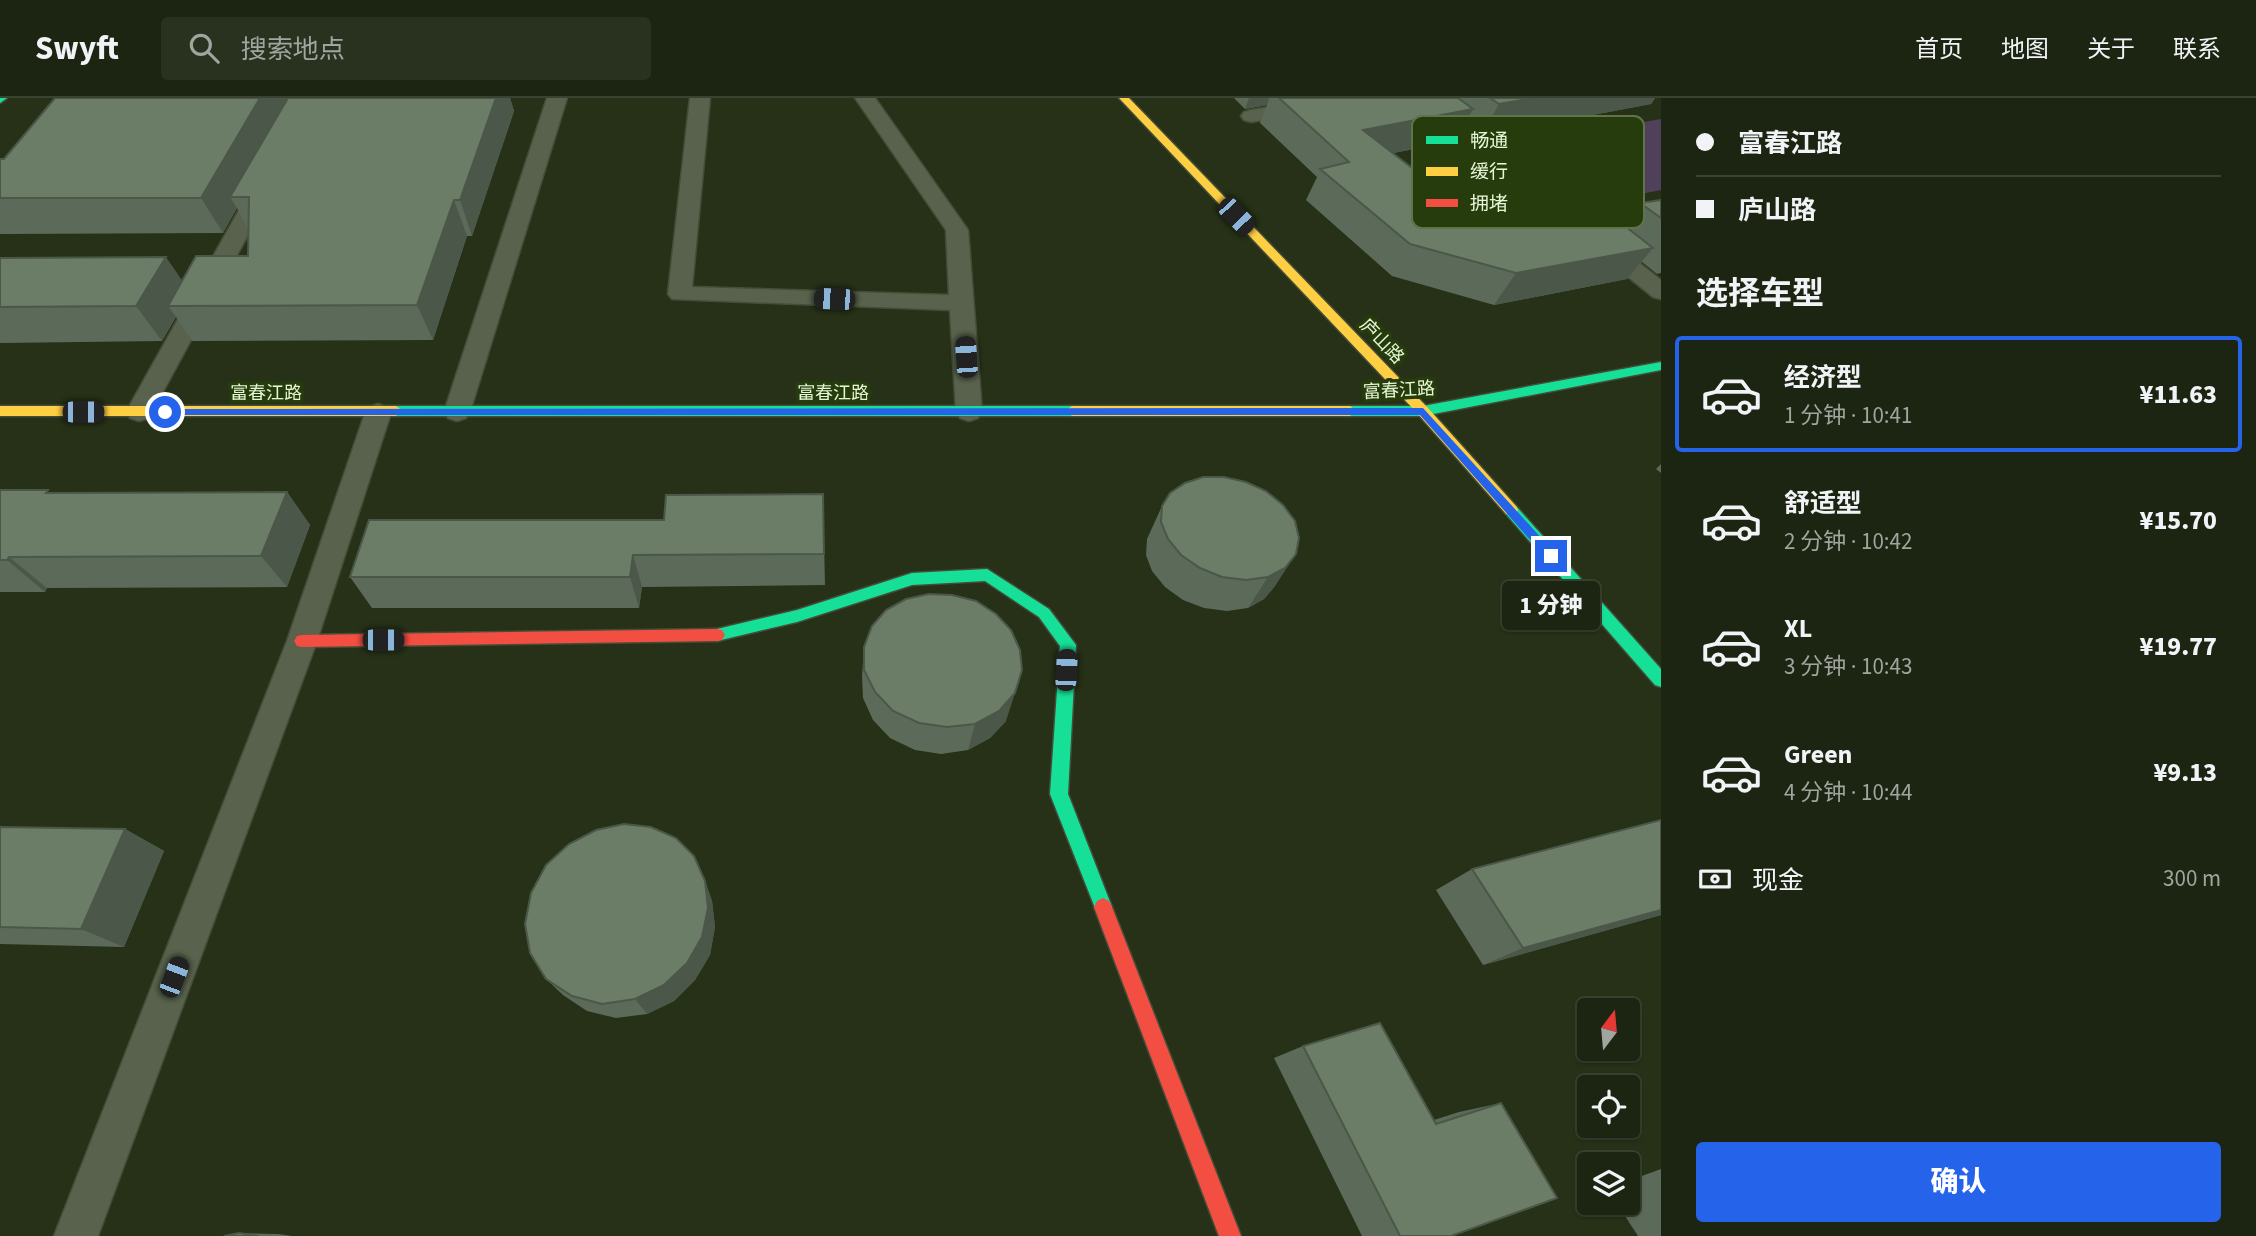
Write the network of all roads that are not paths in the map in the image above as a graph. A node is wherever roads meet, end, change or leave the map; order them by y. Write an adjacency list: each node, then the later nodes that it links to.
1 (557, 98): 18 (street)
2 (700, 98): 12 (street)
3 (864, 98): 12 (street)
4 (1124, 98): 15 (street, 庐山路)
5 (1360, 98): 7 (street)
6 (1416, 98): 8 (street)
7 (1251, 116)
8 (1439, 116)
9 (272, 170): 16 (street)
10 (1580, 228): 11 (street)
11 (1661, 292)
12 (962, 303): 19 (street)
13 (1661, 366): 15 (street, 富春江路)
14 (0, 411): 16 (street, 富春江路)
15 (1423, 411): 19 (street, 富春江路); 21 (street, 庐山路)
16 (139, 412): 17 (street, 富春江路)
17 (378, 412): 18 (street, 富春江路); 20 (street)
18 (457, 412): 19 (street, 富春江路)
19 (969, 412)
20 (302, 640): 22 (street); 23 (street)
21 (1661, 680)
22 (76, 1236)
23 (1230, 1236)

